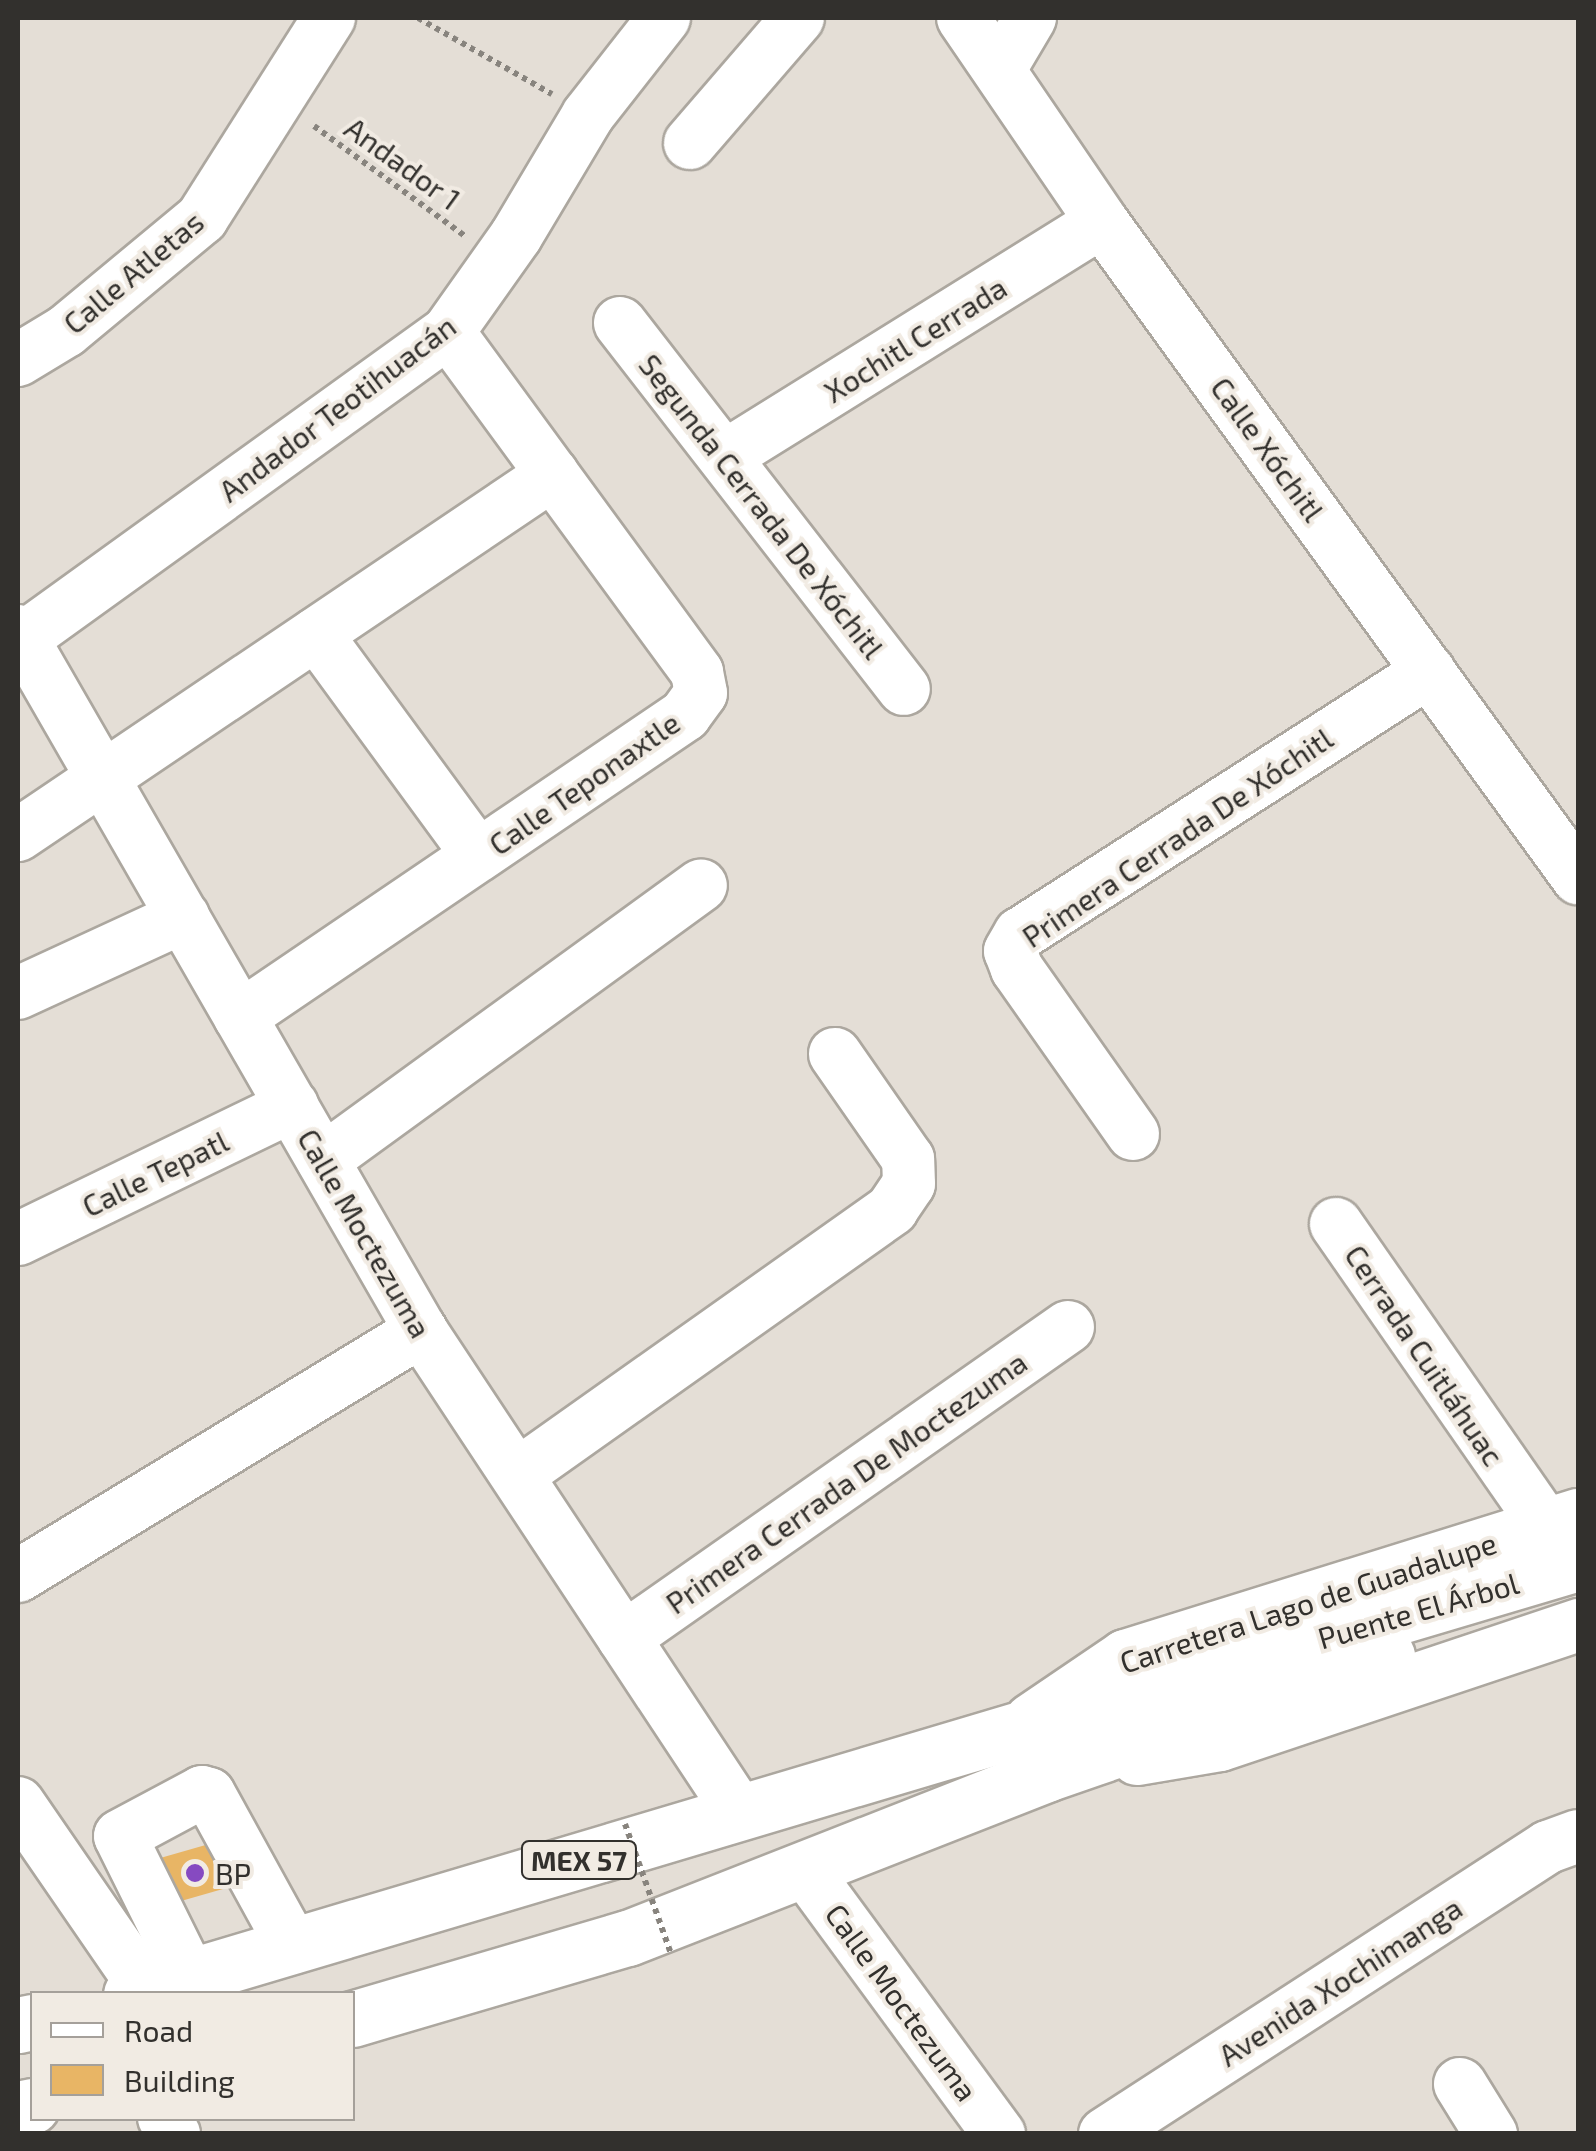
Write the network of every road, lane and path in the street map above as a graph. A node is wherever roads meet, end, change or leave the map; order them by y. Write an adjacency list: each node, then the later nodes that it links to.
1 (329, 18): 8 (street, Calle Atletas)
2 (418, 18): 9 (path)
3 (664, 18): 9 (street, Andador Teotihuacán)
4 (798, 18): 10 (street)
5 (963, 18): 7 (street, Calle Xóchitl)
6 (1030, 18): 7 (street)
7 (1001, 67): 11 (street, Calle Xóchitl)
8 (280, 102): 12 (path, Andador 1); 14 (street, Calle Atletas)
9 (588, 115): 12 (street, Andador Teotihuacán)
10 (690, 143)
11 (1102, 222): 18 (street, Xochitl Cerrada); 22 (street, Calle Xóchitl)
12 (499, 261): 15 (street, Andador Teotihuacán)
13 (620, 324): 18 (street, Segunda Cerrada De Xóchitl)
14 (66, 331): 16 (street, Calle Atletas); 17 (street)
15 (448, 332): 19 (street, Calle Teponaxtle); 21 (street, Andador Teotihuacán)
16 (18, 360)
17 (18, 384)
18 (728, 455): 23 (street, Segunda Cerrada De Xóchitl)
19 (552, 474): 20 (street); 26 (street, Calle Teponaxtle)
20 (316, 634): 24 (street); 26 (street)
21 (19, 637): 24 (street, Calle Moctezuma)
22 (1429, 671): 27 (street, Calle Xóchitl); 34 (street, Primera Cerrada De Xóchitl)
23 (904, 689)
24 (103, 777): 25 (street); 29 (street, Calle Moctezuma)
25 (18, 835)
26 (478, 855): 31 (street, Calle Teponaxtle)
27 (1578, 878)
28 (701, 885): 35 (street)
29 (183, 917): 30 (street); 31 (street, Calle Moctezuma)
30 (18, 993)
31 (240, 1017): 33 (street, Calle Moctezuma)
32 (835, 1054): 40 (street)
33 (292, 1106): 35 (street, Calle Moctezuma); 37 (street, Calle Tepatl)
34 (1133, 1134)
35 (323, 1160): 39 (street, Calle Moctezuma)
36 (1336, 1224): 41 (street, Cerrada Cuitláhuac)
37 (18, 1239)
38 (1068, 1327): 45 (street, Primera Cerrada De Moctezuma)
39 (422, 1331): 40 (street, Calle Moctezuma); 42 (street)
40 (517, 1475): 45 (street, Calle Moctezuma)
41 (1554, 1522): 46 (main road, Puente El Árbol); 47 (street, Carretera Lago de Guadalupe / MEX 57)
42 (18, 1576)
43 (1578, 1590): 46 (main road, Puente El Árbol)
44 (1578, 1625): 48 (street)
45 (624, 1638): 50 (street, Calle Moctezuma)
46 (1246, 1682): 47 (main road, Puente El Árbol); 48 (main road, Puente El Árbol)
47 (1026, 1724): 50 (main road, Carretera Lago de Guadalupe / MEX 57)
48 (1046, 1774): 53 (main road)
49 (18, 1803): 56 (street)
50 (737, 1809): 54 (main road, Carretera Lago de Guadalupe / MEX 57)
51 (625, 1824): 55 (path, bridge)
52 (1578, 1836): 60 (street, Avenida Xochimanga)
53 (805, 1870): 57 (main road); 59 (street, Calle Moctezuma)
54 (292, 1947): 56 (main road, Carretera Lago de Guadalupe / MEX 57); 56 (street)
55 (671, 1954)
56 (156, 1986)
57 (355, 2018)
58 (1460, 2084): 61 (street)
59 (1000, 2134)
60 (1105, 2134)
61 (1491, 2134)

